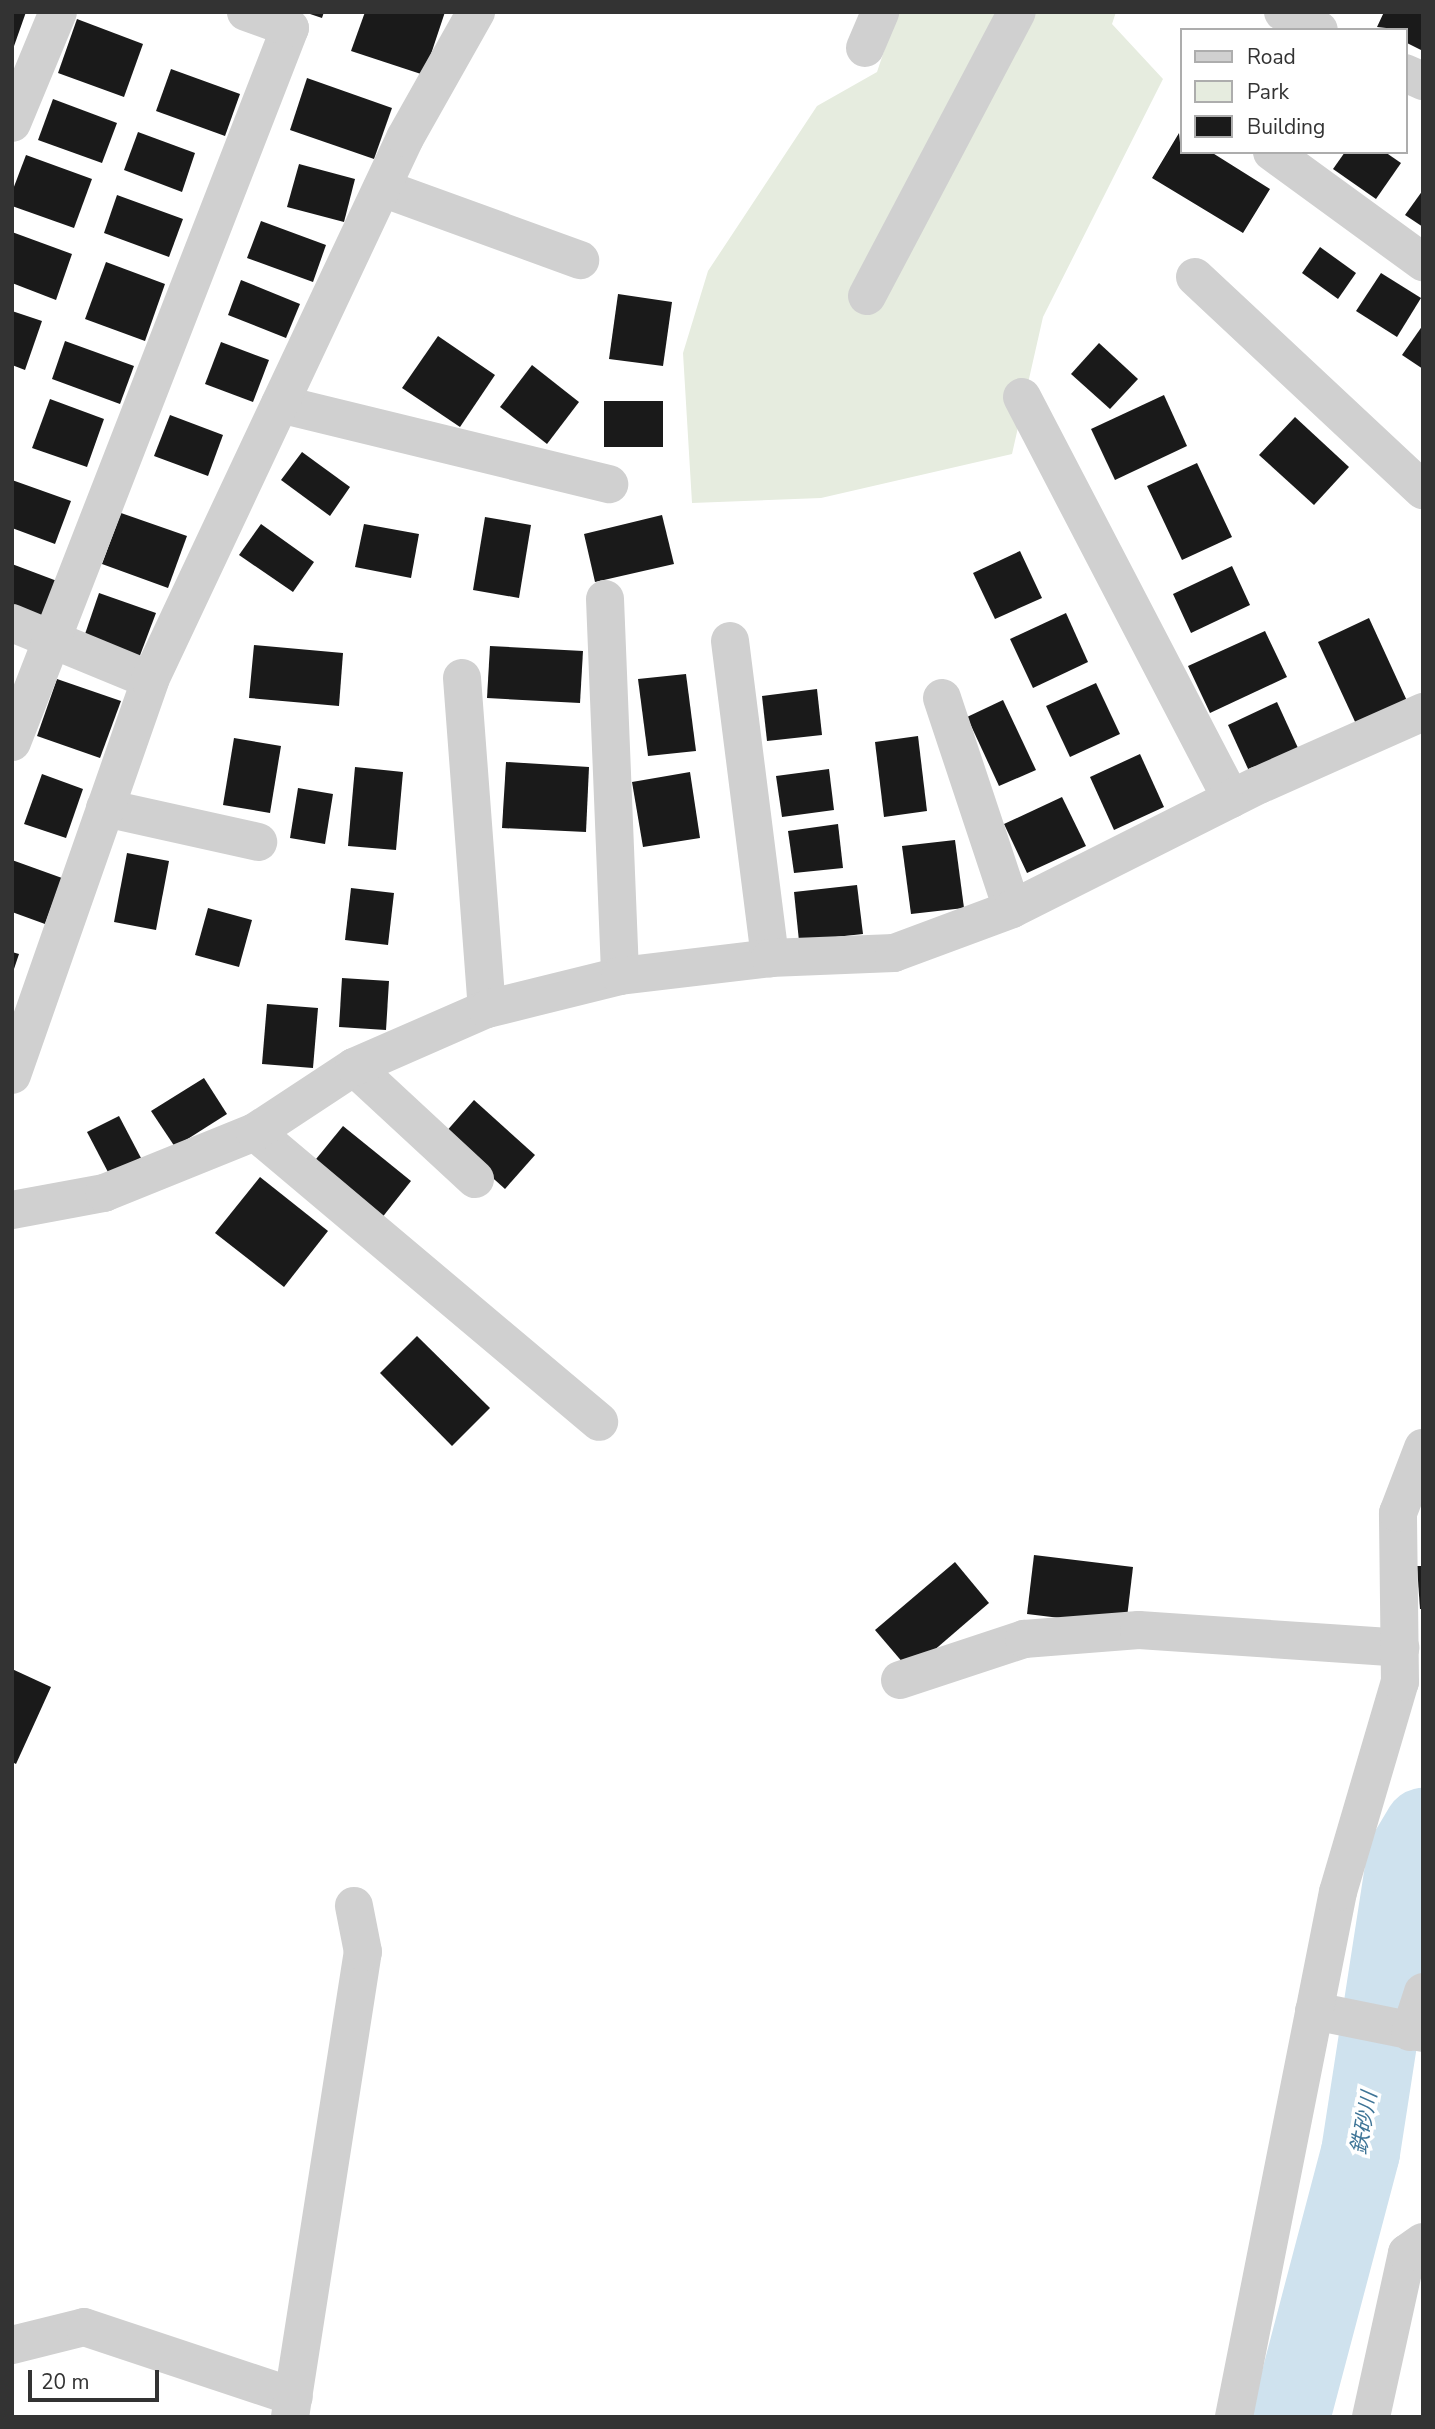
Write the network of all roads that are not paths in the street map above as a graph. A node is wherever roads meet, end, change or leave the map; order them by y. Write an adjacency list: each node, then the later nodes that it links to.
1 (58, 12): 11 (street)
2 (246, 12): 24 (street)
3 (476, 12): 13 (street)
4 (880, 12): 8 (street)
5 (1017, 12): 17 (street)
6 (1283, 12): 7 (street)
7 (1315, 28)
8 (865, 48)
9 (1407, 73): 10 (street)
10 (1423, 81)
11 (12, 123)
12 (1275, 154): 15 (street)
13 (382, 188): 14 (street); 19 (street)
14 (580, 260)
15 (1423, 262)
16 (1195, 277): 21 (street)
17 (866, 296)
18 (1022, 397): 31 (street)
19 (280, 404): 20 (street); 27 (street)
20 (609, 484)
21 (1423, 490)
22 (605, 599): 36 (street)
23 (12, 623): 24 (street)
24 (52, 639): 27 (street); 30 (street)
25 (730, 641): 35 (street)
26 (462, 678): 37 (street)
27 (150, 680): 32 (street)
28 (942, 698): 34 (street)
29 (1423, 712): 31 (street)
30 (12, 742)
31 (1231, 799): 34 (street)
32 (105, 808): 33 (street); 39 (street)
33 (258, 842)
34 (1012, 909): 35 (street)
35 (770, 958): 36 (street)
36 (620, 976): 37 (street)
37 (488, 1009): 38 (street)
38 (354, 1067): 40 (street); 41 (street)
39 (12, 1075)
40 (255, 1132): 42 (street); 43 (street)
41 (475, 1179)
42 (12, 1210)
43 (598, 1422)
44 (1423, 1448): 45 (street)
45 (1400, 1648): 46 (street); 49 (street)
46 (900, 1680)
47 (354, 1906): 53 (street)
48 (1423, 1992): 50 (street)
49 (1314, 2011): 50 (street); 54 (street)
50 (1416, 2032)
51 (1423, 2242): 55 (street)
52 (12, 2346): 53 (street)
53 (292, 2407)
54 (1234, 2417)
55 (1371, 2417)

